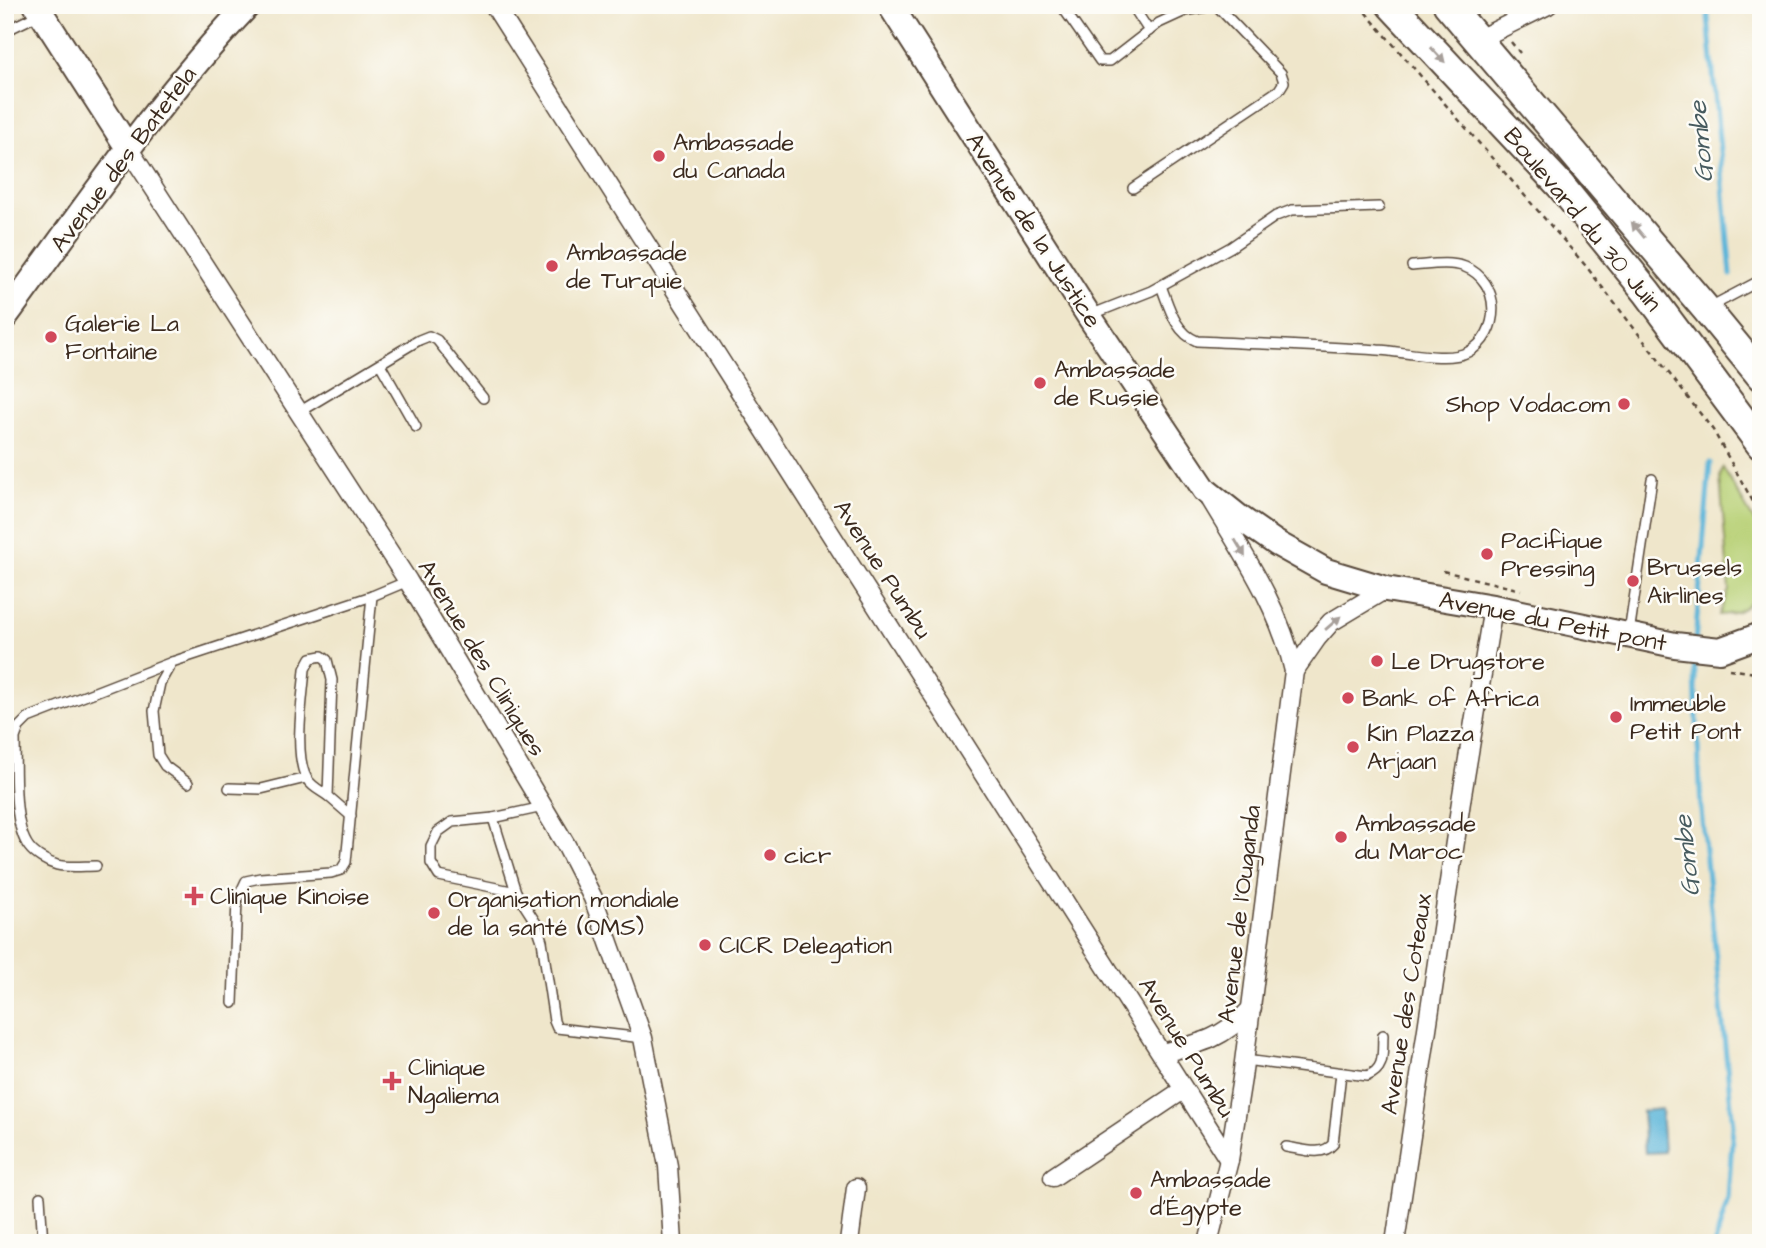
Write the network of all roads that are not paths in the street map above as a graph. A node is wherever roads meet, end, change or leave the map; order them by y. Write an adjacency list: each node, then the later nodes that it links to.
1 (248, 5): 14 (main road, Avenue des Batetela)
2 (494, 5): 58 (street, Avenue Pumbu)
3 (890, 5): 23 (main road, Avenue de la Justice)
4 (1061, 5): 12 (lane)
5 (1132, 5): 12 (lane)
6 (1217, 5): 12 (lane); 15 (lane)
7 (1391, 5): 21 (main road, Boulevard du 30 Juin, one-way to 21)
8 (1448, 5): 13 (main road, Boulevard du 30 Juin)
9 (1548, 5): 13 (street)
10 (39, 9): 11 (lane); 14 (main road)
11 (5, 31)
12 (1149, 31)
13 (1477, 40): 18 (main road, Boulevard du 30 Juin, one-way to 13)
14 (128, 148): 24 (main road, Avenue des Batetela); 29 (street, Avenue des Cliniques)
15 (1133, 188)
16 (1379, 207): 20 (lane)
17 (1412, 266): 20 (lane)
18 (1669, 267): 22 (main road, Boulevard du 30 Juin); 27 (main road)
19 (1761, 280): 22 (lane)
20 (1161, 286): 23 (lane)
21 (1647, 292): 31 (main road); 32 (main road, Boulevard du 30 Juin)
22 (1706, 309): 26 (main road, Boulevard du 30 Juin)
23 (1089, 316): 34 (main road, Avenue de la Justice)
24 (5, 317)
25 (380, 364): 28 (lane); 29 (lane); 30 (lane)
26 (1761, 376)
27 (1761, 391)
28 (483, 398)
29 (299, 412): 35 (street, Avenue des Cliniques)
30 (416, 427)
31 (1761, 431)
32 (1761, 444)
33 (1652, 480): 39 (lane)
34 (1205, 490): 36 (main road, Avenue de la Justice); 44 (street, Avenue de l’Ouganda, one-way to 44)
35 (408, 581): 37 (lane); 49 (street, Avenue des Cliniques)
36 (1386, 589): 38 (main road, Avenue du Petit pont); 44 (street, Avenue de l’Ouganda, one-way to 36)
37 (372, 596): 43 (lane); 50 (lane)
38 (1493, 607): 39 (main road, Avenue du Petit pont); 71 (street, Avenue des Coteaux)
39 (1628, 635): 42 (main road, Avenue du Petit pont)
40 (1761, 635): 42 (main road)
41 (1761, 653): 42 (main road)
42 (1726, 654)
43 (172, 662): 46 (lane); 52 (lane)
44 (1294, 671): 55 (street, Avenue de l’Ouganda)
45 (306, 778): 47 (lane); 48 (lane); 48 (lane)
46 (188, 783)
47 (229, 788)
48 (328, 796): 50 (lane)
49 (544, 807): 51 (lane); 57 (street, Avenue des Cliniques)
50 (351, 816): 54 (lane)
51 (493, 818): 53 (lane); 53 (lane)
52 (96, 866)
53 (516, 892): 57 (lane)
54 (233, 1003)
55 (1252, 1007): 58 (street); 59 (street, Avenue de l’Ouganda)
56 (1383, 1035): 60 (lane)
57 (643, 1038): 68 (street, Avenue des Cliniques)
58 (1162, 1053): 61 (street, Avenue Pumbu)
59 (1245, 1060): 60 (lane); 63 (street, Avenue de l’Ouganda)
60 (1341, 1073): 62 (lane)
61 (1183, 1090): 63 (street, Avenue Pumbu); 64 (street)
62 (1286, 1147)
63 (1229, 1160): 70 (street, Avenue de l’Ouganda)
64 (1053, 1177)
65 (856, 1188): 69 (street)
66 (40, 1197): 67 (lane)
67 (43, 1243)
68 (673, 1243)
69 (849, 1243)
70 (1208, 1243)
71 (1395, 1243)

